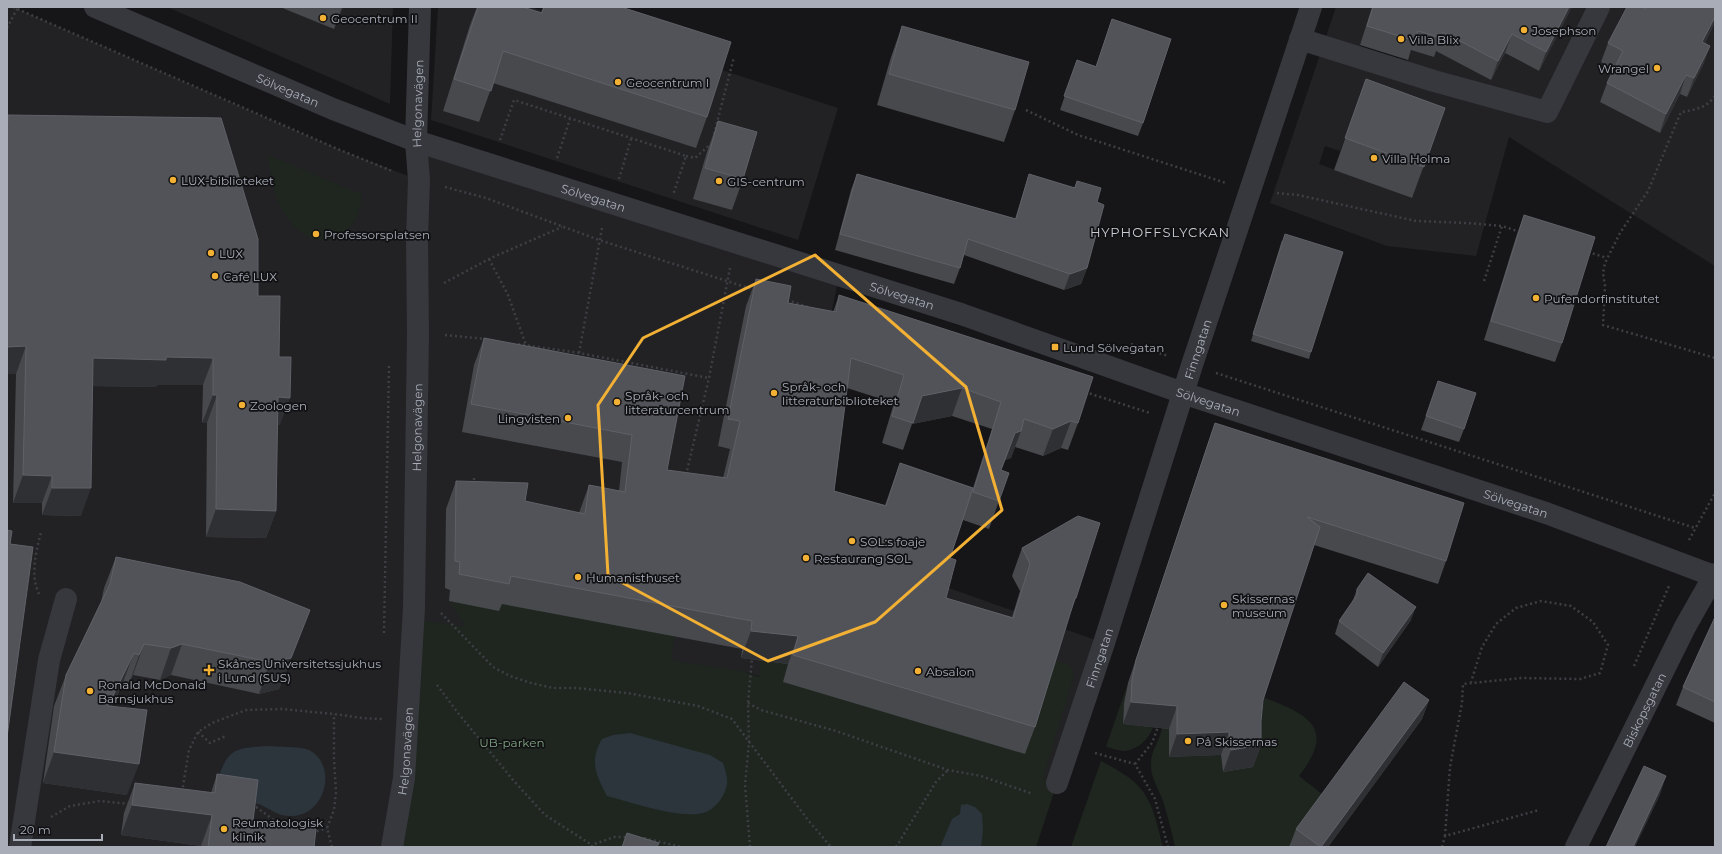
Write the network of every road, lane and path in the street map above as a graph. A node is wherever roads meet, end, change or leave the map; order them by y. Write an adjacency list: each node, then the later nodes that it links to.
1 (13, 7): 6 (path)
2 (95, 7): 13 (street, Sölvegatan)
3 (420, 7): 13 (street, Helgonavägen)
4 (1311, 7): 8 (street, Finngatan)
5 (1599, 7): 8 (street)
6 (17, 8): 7 (path); 18 (path)
7 (7, 28)
8 (1300, 39): 44 (street, Finngatan)
9 (734, 57): 15 (path)
10 (1715, 96): 27 (path)
11 (570, 119): 12 (path); 14 (path); 16 (path)
12 (631, 139): 15 (path); 17 (path)
13 (416, 141): 19 (street, Helgonavägen); 21 (street, Sölvegatan)
14 (500, 142)
15 (686, 156): 20 (path)
16 (556, 161)
17 (621, 171)
18 (393, 178)
19 (420, 180): 22 (path); 33 (street, Helgonavägen)
20 (674, 191)
21 (606, 201): 24 (path); 25 (street, Sölvegatan)
22 (563, 226): 24 (path); 28 (path)
23 (1524, 233): 29 (path)
24 (599, 240): 30 (path); 39 (path)
25 (735, 242): 30 (path); 44 (street, Sölvegatan)
26 (1584, 251): 27 (path)
27 (1607, 258): 40 (path)
28 (489, 259): 33 (path); 38 (path)
29 (1484, 281)
30 (727, 282): 31 (path); 42 (path)
31 (758, 291)
32 (780, 298): 34 (path)
33 (418, 300): 35 (street, Helgonavägen)
34 (818, 310)
35 (418, 335): 36 (path); 53 (street, Helgonavägen)
36 (489, 340)
37 (511, 343): 38 (path)
38 (526, 345): 39 (path)
39 (579, 353): 42 (path)
40 (1715, 358)
41 (389, 364): 56 (path)
42 (709, 378): 47 (path)
43 (1083, 392): 45 (path)
44 (1183, 393): 45 (street, Finngatan); 52 (street, Sölvegatan)
45 (1174, 420): 69 (street, Finngatan)
46 (474, 475): 48 (path)
47 (686, 478)
48 (474, 489)
49 (1715, 493): 50 (path)
50 (1695, 528)
51 (41, 532): 54 (path)
52 (1714, 575): 93 (street, Biskopsgatan)
53 (415, 586): 57 (street, Helgonavägen); 68 (path)
54 (39, 595)
55 (66, 599): 83 (street)
56 (384, 636)
57 (412, 651): 84 (path); 86 (street, Helgonavägen)
58 (753, 657): 60 (path)
59 (1472, 682): 59 (path); 80 (path)
60 (748, 703): 68 (path); 71 (path)
61 (383, 712): 63 (path)
62 (334, 714): 63 (path); 66 (path); 78 (path)
63 (383, 719): 64 (path)
64 (383, 726)
65 (1158, 727): 70 (path)
66 (198, 732): 67 (path); 73 (path)
67 (226, 736)
68 (749, 742): 88 (path); 89 (path)
69 (1070, 746): 70 (path); 72 (street, Finngatan)
70 (1135, 764): 91 (path)
71 (948, 770): 72 (path); 90 (path)
72 (1057, 783)
73 (181, 796)
74 (134, 804): 83 (path)
75 (250, 806): 77 (path)
76 (1539, 810): 80 (path)
77 (284, 827)
78 (327, 828): 79 (path); 85 (path)
79 (308, 832)
80 (1445, 836): 92 (path)
81 (630, 837): 84 (path)
82 (638, 837): 87 (path)
83 (20, 843)
84 (592, 846)
85 (332, 847)
86 (392, 847)
87 (681, 847)
88 (750, 847)
89 (831, 847)
90 (896, 847)
91 (1168, 847)
92 (1442, 847)
93 (1576, 847)

